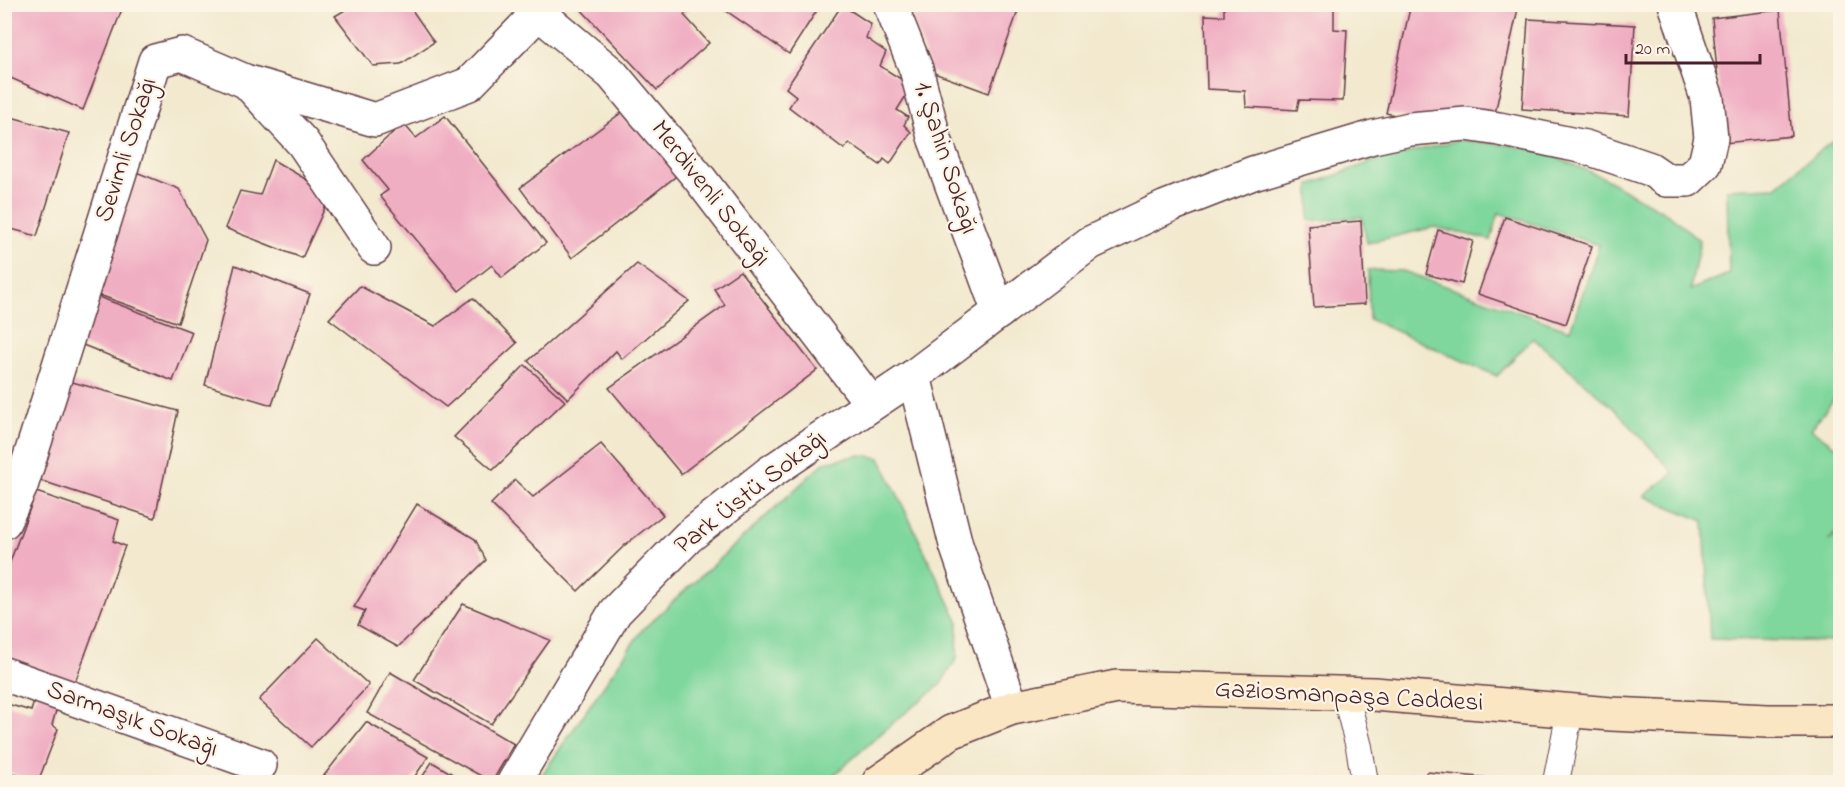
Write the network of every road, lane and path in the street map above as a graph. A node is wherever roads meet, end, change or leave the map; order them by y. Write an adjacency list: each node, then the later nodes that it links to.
1 (890, 4): 6 (street, 1. Şahin Sokağı)
2 (1675, 4): 6 (street, Park Üstü Sokağı)
3 (538, 7): 4 (street, Sevimli Sokağı); 8 (street, Merdivenli Sokağı)
4 (245, 81): 5 (street); 9 (street, Sevimli Sokağı)
5 (374, 248)
6 (999, 312): 7 (street, Park Üstü Sokağı)
7 (914, 376): 8 (street, Park Üstü Sokağı); 12 (street)
8 (871, 403): 16 (street, Park Üstü Sokağı)
9 (4, 522)
10 (4, 674): 15 (street, Sarmaşık Sokağı)
11 (1345, 693): 12 (main road, Gaziosmanpaşa Caddesi); 13 (main road, Gaziosmanpaşa Caddesi); 18 (lane)
12 (1012, 708): 17 (main road, Gaziosmanpaşa Caddesi)
13 (1570, 711): 14 (main road, Gaziosmanpaşa Caddesi); 19 (lane)
14 (1840, 721)
15 (260, 765)
16 (514, 783)
17 (879, 783)
18 (1365, 783)
19 (1556, 783)

